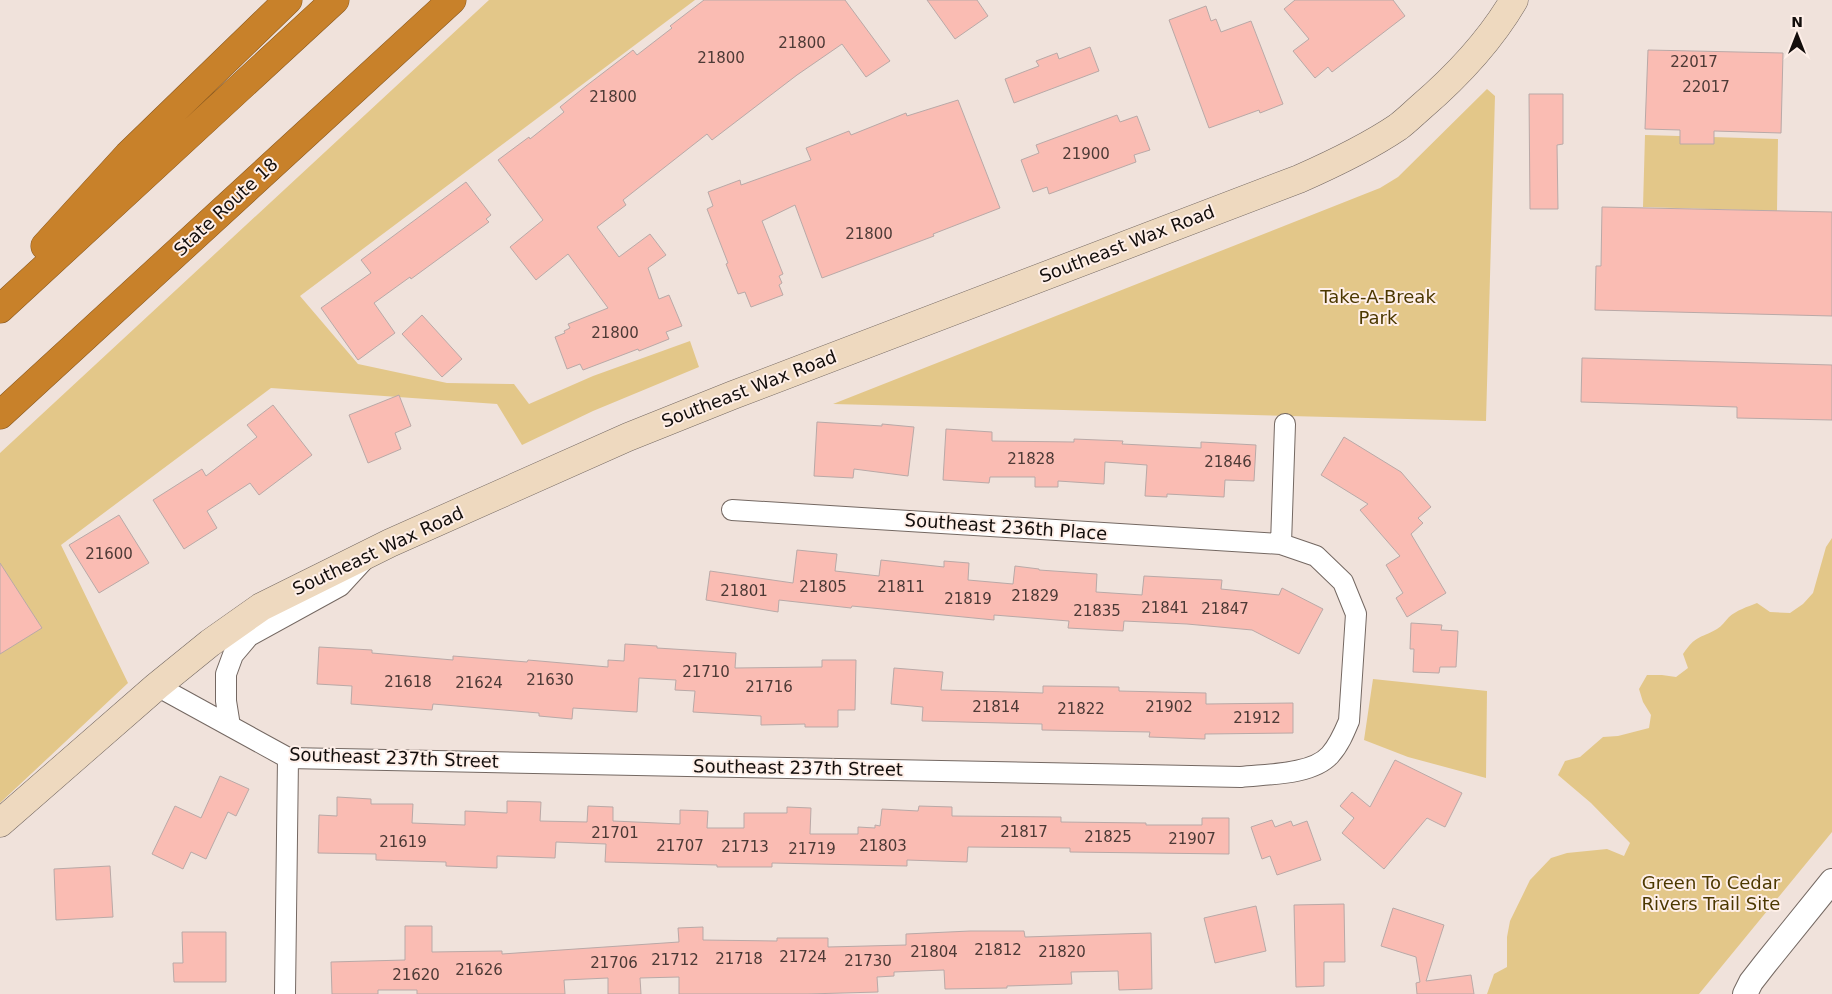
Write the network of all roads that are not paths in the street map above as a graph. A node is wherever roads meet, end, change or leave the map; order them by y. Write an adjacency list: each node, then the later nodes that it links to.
1 (288, 0): 5 (highway)
2 (335, 0): 6 (highway)
3 (452, 0): 7 (highway, State Route 18)
4 (1514, 0): 11 (main road, Southeast Wax Road)
5 (0, 295)
6 (0, 309)
7 (0, 415)
8 (1286, 424): 10 (street)
9 (732, 510): 10 (street, Southeast 236th Place)
10 (1281, 544): 13 (street, Southeast 236th Place)
11 (368, 554): 12 (main road, Southeast Wax Road); 14 (street)
12 (157, 686): 14 (street, Southeast 237th Street); 16 (main road, Southeast Wax Road)
13 (1349, 721): 15 (street, Southeast 237th Street)
14 (230, 726): 15 (street, Southeast 237th Street)
15 (288, 758): 19 (street)
16 (0, 823)
17 (1832, 881): 18 (street)
18 (1748, 988): 20 (street)
19 (285, 994)
20 (1727, 994)

